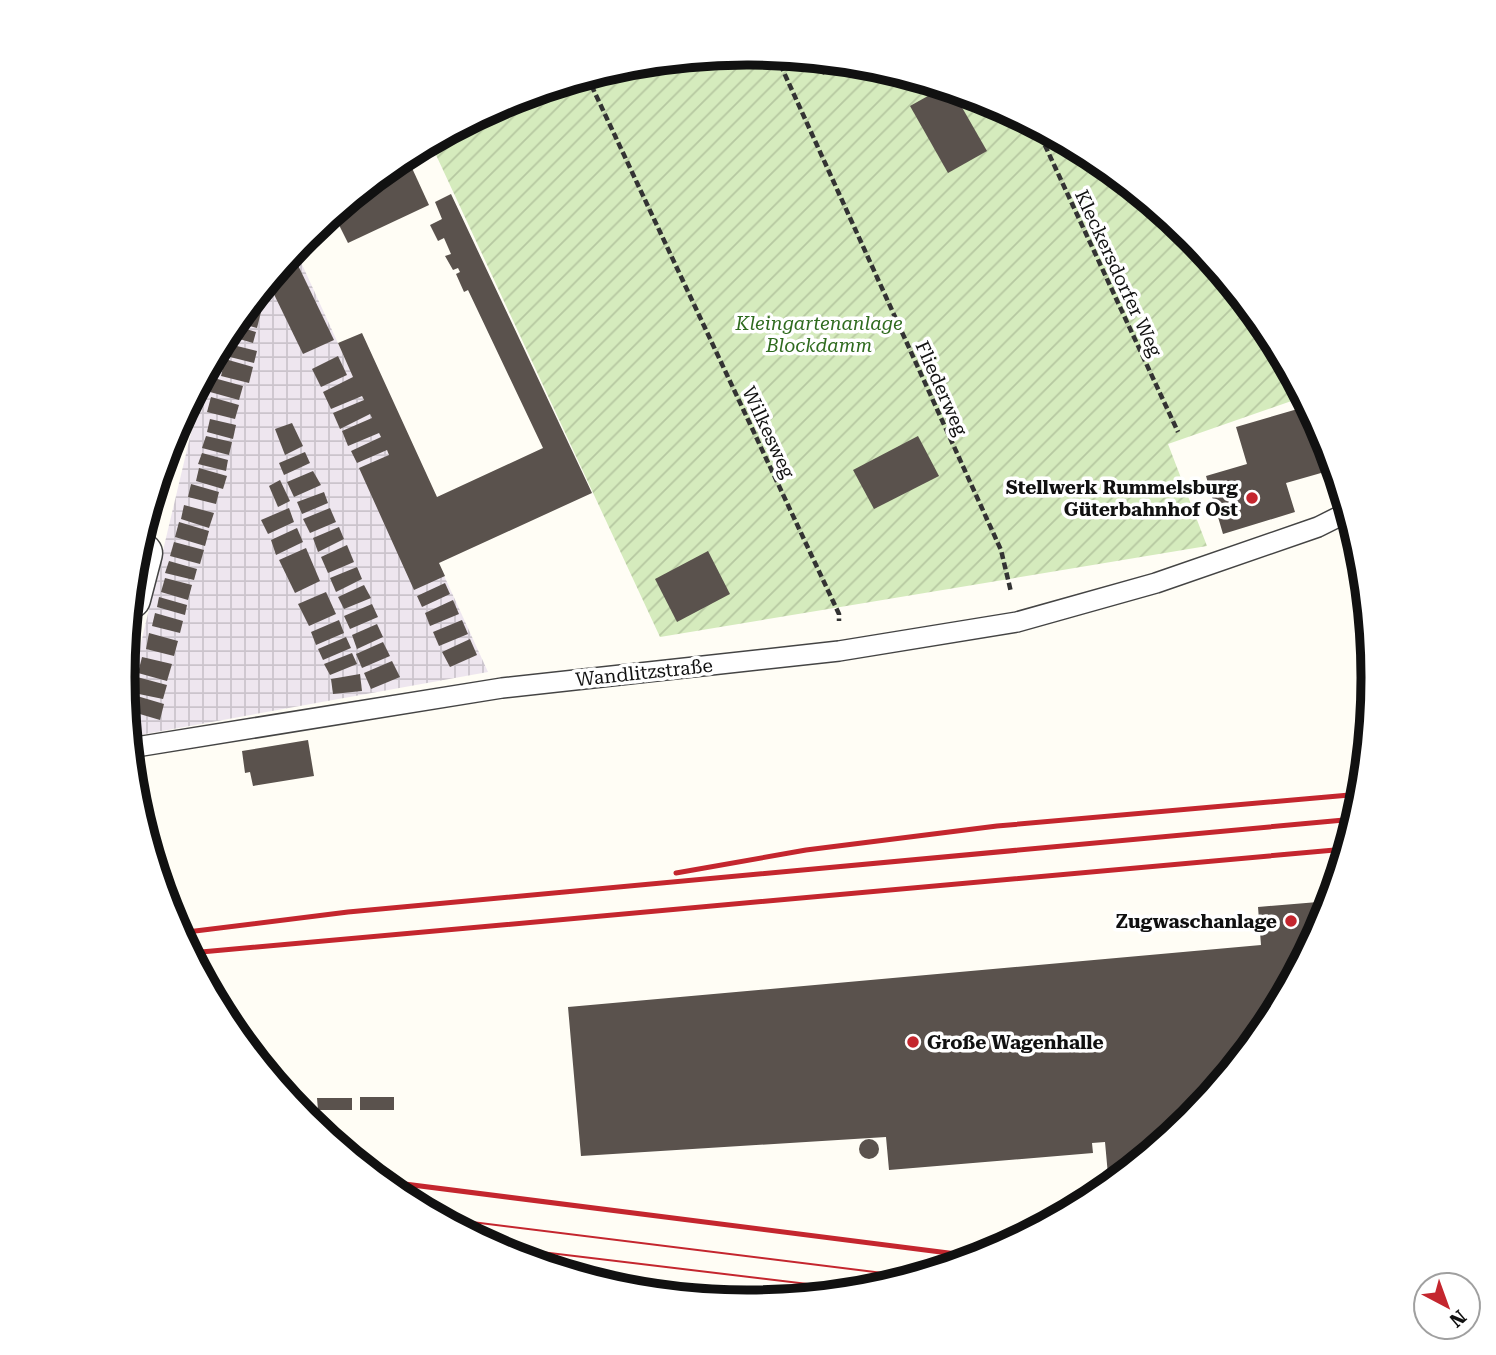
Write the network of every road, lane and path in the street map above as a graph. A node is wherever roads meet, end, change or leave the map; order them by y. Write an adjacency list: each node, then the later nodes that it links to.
1 (781, 66): 6 (path, Fliederweg)
2 (591, 85): 7 (path, Wilkesweg)
3 (1043, 141): 4 (path, Kleckersdorfer Weg)
4 (1178, 432)
5 (1339, 516): 6 (lane, Wandlitzstraße)
6 (1017, 622): 7 (lane, Wandlitzstraße)
7 (839, 651): 8 (lane, Wandlitzstraße)
8 (139, 747)

